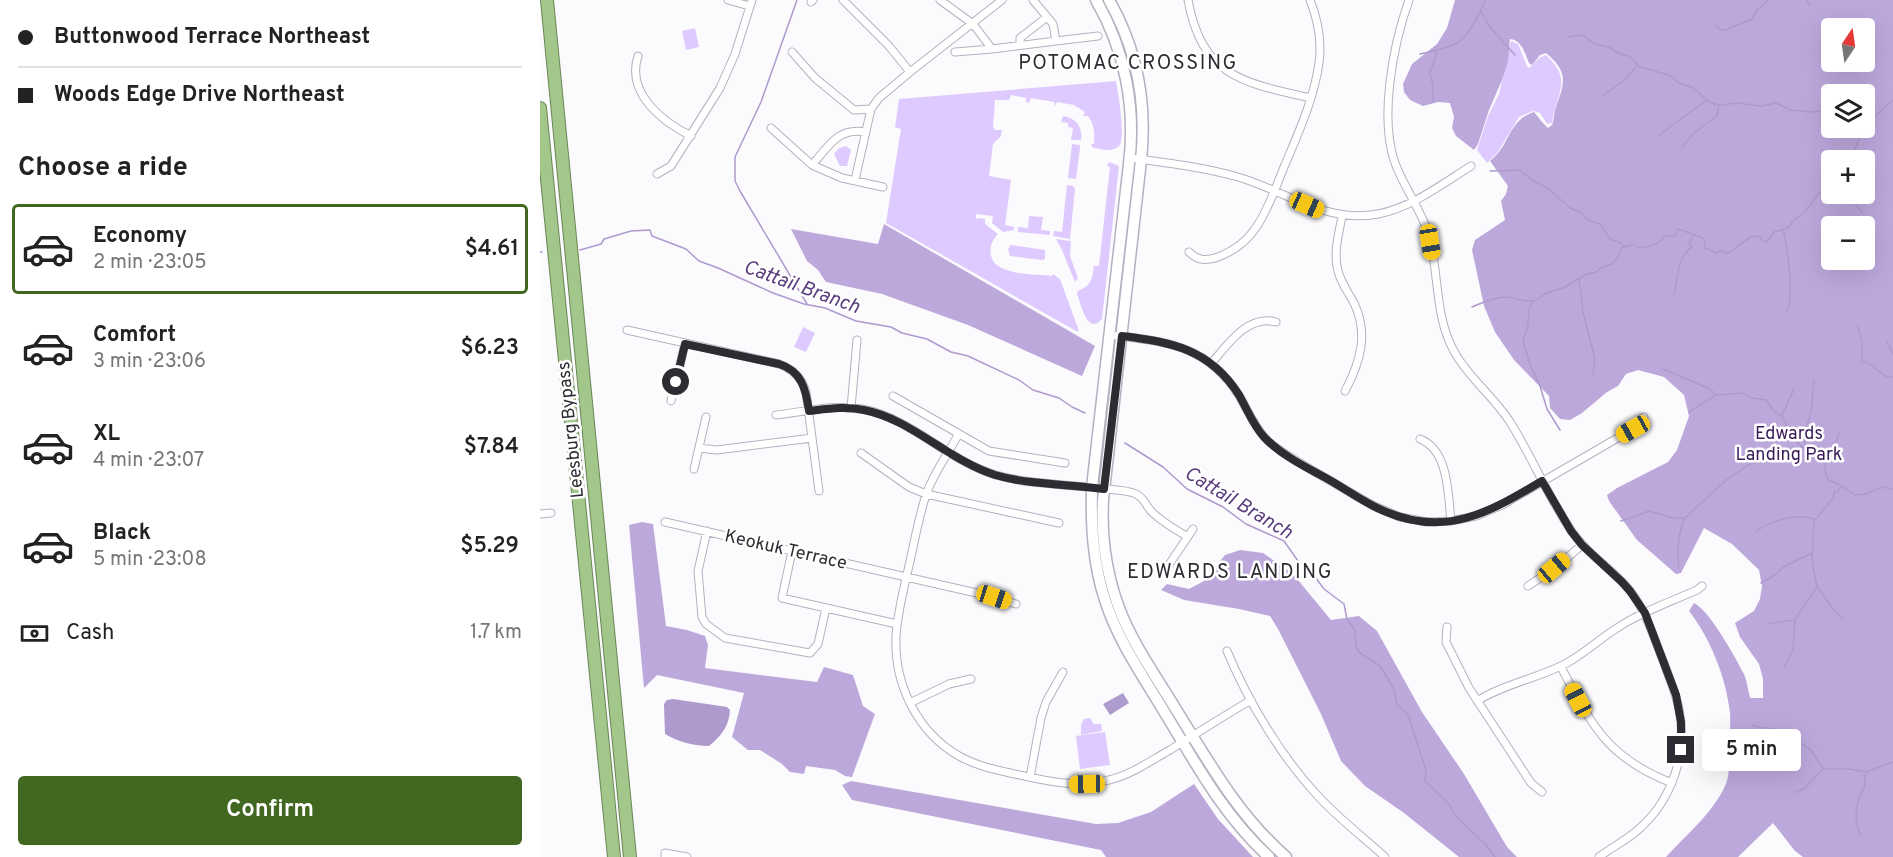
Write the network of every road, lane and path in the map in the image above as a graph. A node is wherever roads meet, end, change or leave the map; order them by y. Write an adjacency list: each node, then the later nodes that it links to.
1 (547, 0): 98 (highway, Leesburg Bypass)
2 (728, 0): 12 (street)
3 (843, 0): 22 (street)
4 (940, 0): 14 (street)
5 (1002, 0): 14 (street)
6 (1033, 0): 13 (street)
7 (1096, 0): 29 (main road)
8 (1109, 0): 29 (main road)
9 (1188, 0): 23 (street)
10 (1310, 0): 23 (street)
11 (1409, 0): 36 (street)
12 (750, 3): 28 (street)
13 (1047, 17): 16 (street); 17 (street)
14 (973, 24): 18 (street); 22 (street)
15 (1098, 36): 16 (street)
16 (1056, 41): 17 (street)
17 (1020, 45): 18 (street)
18 (992, 49): 20 (street)
19 (792, 52): 25 (street)
20 (955, 52)
21 (638, 56): 28 (street)
22 (910, 72): 25 (street)
23 (1311, 98): 35 (street)
24 (540, 108): 97 (highway, Leesburg Bypass)
25 (871, 109): 27 (street)
26 (771, 128): 30 (street)
27 (865, 132): 30 (street); 33 (street)
28 (691, 136): 32 (street)
29 (1136, 159): 35 (street); 41 (main road); 42 (main road)
30 (812, 165): 33 (street)
31 (1471, 166): 36 (street)
32 (657, 174)
33 (855, 180): 34 (street)
34 (883, 186)
35 (1275, 190): 37 (street); 38 (street)
36 (1413, 201): 37 (street); 62 (street)
37 (1342, 216): 46 (street)
38 (1189, 252)
39 (1276, 322): 45 (street)
40 (627, 330): 44 (street)
41 (1110, 334): 42 (street); 63 (main road)
42 (1122, 336): 45 (street); 64 (main road)
43 (857, 340): 49 (street)
44 (685, 344): 48 (street); 50 (street)
45 (1211, 364): 69 (street)
46 (1345, 391)
47 (893, 396): 54 (street)
48 (671, 401)
49 (851, 408): 50 (street); 59 (street)
50 (809, 411): 51 (street); 55 (street)
51 (776, 415)
52 (706, 417): 57 (street)
53 (1644, 417): 62 (street)
54 (958, 435): 59 (street); 60 (street)
55 (812, 438): 57 (street); 65 (street)
56 (1420, 439): 69 (street)
57 (699, 448): 61 (street)
58 (861, 453): 66 (street)
59 (948, 453): 63 (street); 66 (street)
60 (1065, 463)
61 (694, 469)
62 (1542, 481): 69 (street); 75 (street)
63 (1092, 487): 64 (street); 93 (main road)
64 (1104, 489): 74 (street); 93 (main road)
65 (819, 491)
66 (926, 494): 71 (street); 78 (street)
67 (551, 513): 68 (street)
68 (540, 514)
69 (1451, 521)
70 (665, 522): 73 (street, Keokuk Terrace)
71 (1059, 523)
72 (1193, 529): 74 (street)
73 (707, 531): 76 (street, Keokuk Terrace); 82 (street)
74 (1188, 537): 77 (street)
75 (1582, 545): 79 (street); 83 (street)
76 (792, 551): 78 (street, Keokuk Terrace); 82 (street)
77 (1166, 569)
78 (907, 577): 81 (street, Keokuk Terrace); 84 (street)
79 (1528, 586)
80 (1702, 586): 83 (street)
81 (1016, 604)
82 (826, 608): 84 (street)
83 (1645, 613): 87 (street); 95 (street)
84 (897, 624): 92 (street)
85 (1447, 627): 91 (street)
86 (1227, 651): 90 (street)
87 (1560, 666): 91 (street); 95 (street)
88 (1063, 672): 94 (street)
89 (971, 679): 92 (street)
90 (1251, 700): 93 (street); 103 (street)
91 (1477, 701): 96 (street)
92 (910, 704): 94 (street)
93 (1188, 739): 94 (street); 101 (main road); 102 (main road)
94 (1030, 777)
95 (1672, 783): 104 (street)
96 (1542, 792)
97 (614, 857)
98 (630, 857)
99 (665, 857): 100 (street)
100 (687, 857)
101 (1269, 857)
102 (1286, 857)
103 (1386, 857)
104 (1599, 857)

